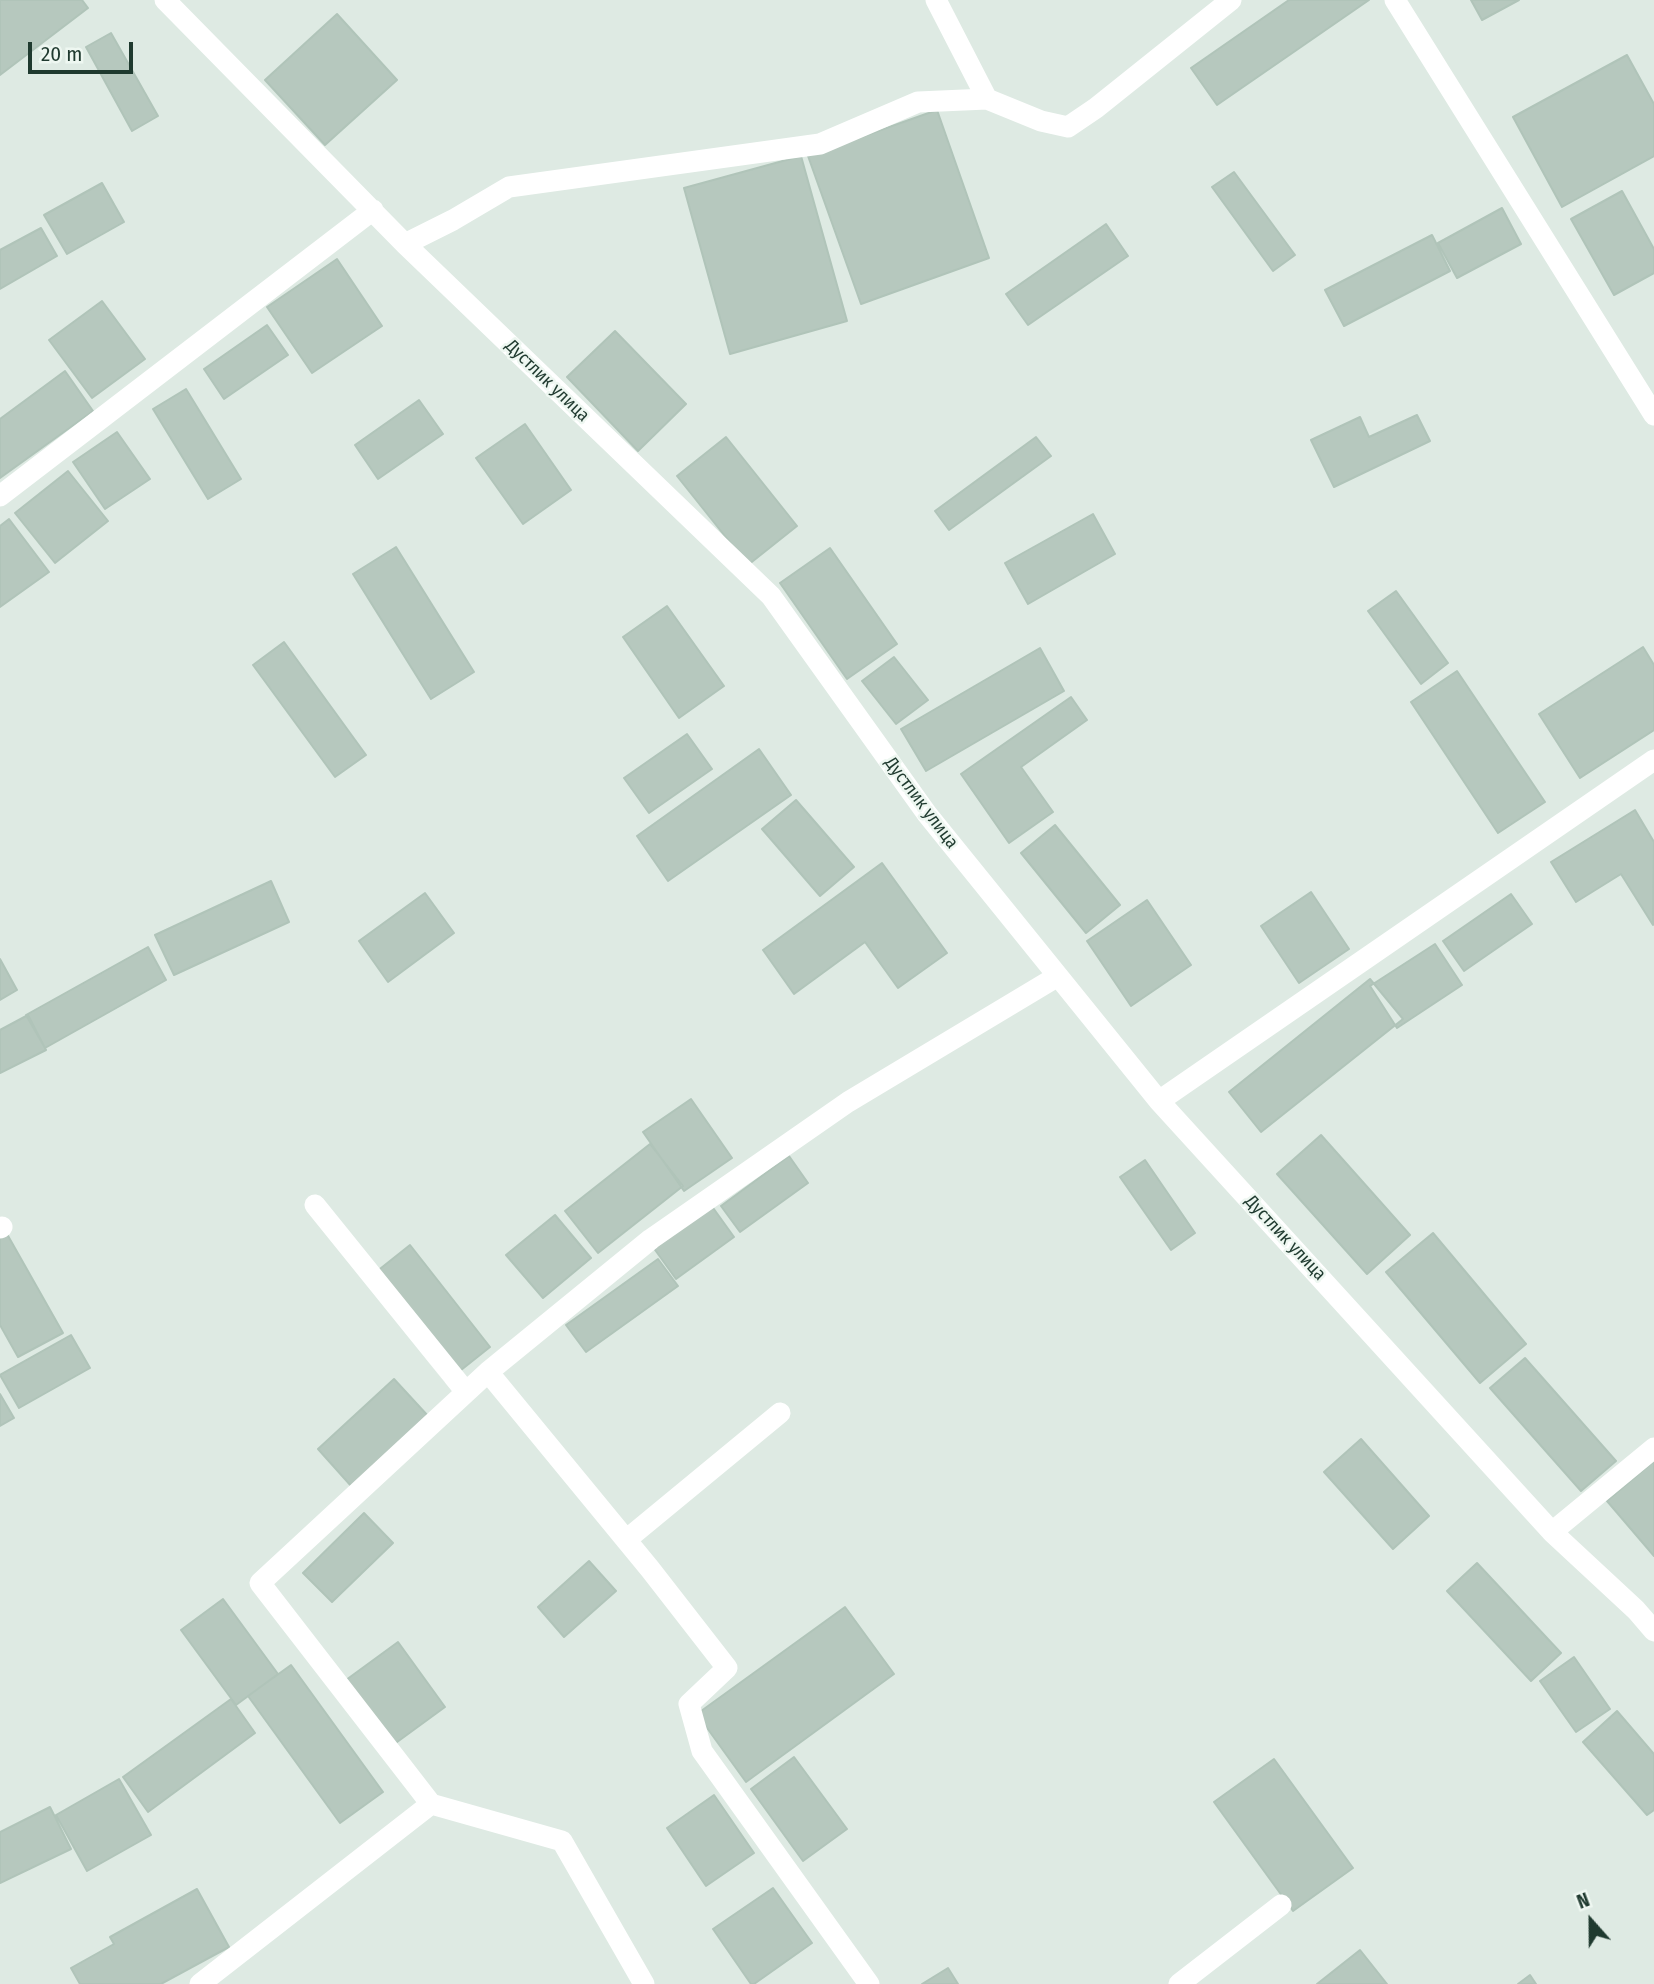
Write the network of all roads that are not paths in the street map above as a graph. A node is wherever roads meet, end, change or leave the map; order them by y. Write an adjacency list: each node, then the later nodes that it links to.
1 (165, 0): 6 (street, Дустлик улица)
2 (936, 0): 5 (street)
3 (1231, 0): 5 (street)
4 (1395, 0): 8 (street)
5 (988, 99): 7 (street)
6 (373, 210): 7 (street, Дустлик улица); 9 (street)
7 (405, 244): 11 (street, Дустлик улица)
8 (1654, 415)
9 (0, 496)
10 (1654, 760): 12 (street)
11 (1058, 976): 12 (street, Дустлик улица); 14 (street)
12 (1159, 1101): 18 (street, Дустлик улица)
13 (315, 1205): 15 (street)
14 (488, 1372): 15 (street); 19 (street)
15 (466, 1392): 21 (street)
16 (780, 1413): 19 (street)
17 (1654, 1448): 18 (street)
18 (1552, 1532): 20 (street, Дустлик улица)
19 (626, 1540): 25 (street)
20 (1654, 1631)
21 (431, 1804): 23 (street); 24 (street)
22 (1281, 1905): 26 (street)
23 (201, 1984)
24 (643, 1984)
25 (869, 1984)
26 (1179, 1984)

